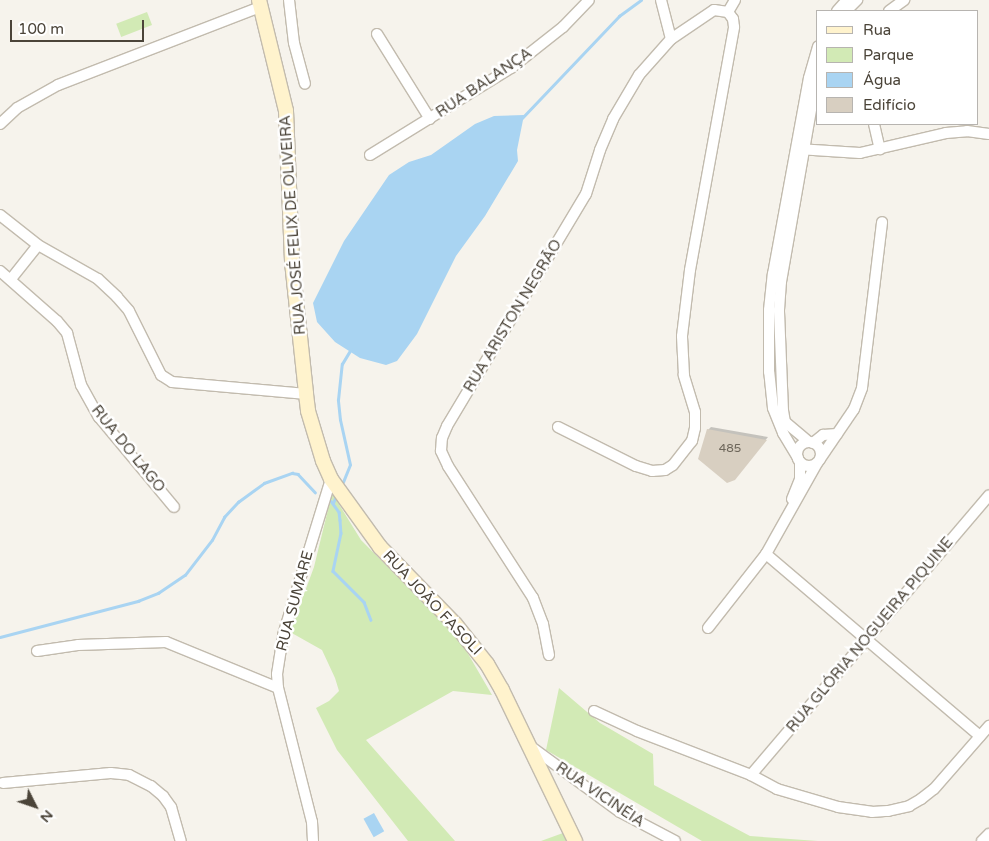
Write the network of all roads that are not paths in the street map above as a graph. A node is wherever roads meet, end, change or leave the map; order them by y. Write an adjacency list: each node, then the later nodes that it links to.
1 (289, 0): 17 (street)
2 (589, 0): 18 (street, RUA BALANÇA)
3 (661, 0): 14 (street)
4 (736, 0): 12 (street)
5 (847, 0): 9 (street)
6 (857, 0): 10 (street)
7 (904, 0): 11 (street)
8 (259, 3): 19 (street); 31 (main road, RUA JOSÉ FELIX DE OLIVEIRA)
9 (838, 10)
10 (847, 10)
11 (889, 10)
12 (728, 12): 14 (street, RUA ARISTON NEGRÃO); 32 (street)
13 (377, 34): 18 (street)
14 (670, 39): 45 (street, RUA ARISTON NEGRÃO)
15 (816, 53): 22 (street)
16 (816, 80): 22 (street)
17 (305, 84)
18 (430, 119): 24 (street, RUA BALANÇA)
19 (0, 124)
20 (874, 125): 23 (street)
21 (989, 134): 23 (street)
22 (801, 149): 23 (street); 30 (street)
23 (880, 149)
24 (370, 156)
25 (0, 215): 27 (street)
26 (882, 222): 33 (street)
27 (38, 245): 29 (street); 31 (street)
28 (0, 271): 29 (street, RUA DO LAGO)
29 (11, 280): 39 (street, RUA DO LAGO)
30 (775, 371): 34 (street); 35 (street)
31 (306, 394): 37 (main road, RUA JOSÉ FELIX DE OLIVEIRA)
32 (558, 427)
33 (837, 434): 34 (street); 36 (street)
34 (811, 442): 35 (street); 36 (street)
35 (799, 460): 36 (street); 40 (street)
36 (818, 461): 40 (street)
37 (332, 479): 46 (street, RUA SUMARE); 50 (main road, RUA JOÃO FASOLI)
38 (989, 494): 43 (street, RUA GLÓRIA NOGUEIRA PIQUINE)
39 (174, 507)
40 (787, 515): 41 (street)
41 (766, 554): 42 (street); 43 (street)
42 (708, 628)
43 (868, 639): 49 (street); 51 (street, RUA GLÓRIA NOGUEIRA PIQUINE)
44 (37, 651): 46 (street)
45 (549, 655)
46 (278, 688): 55 (street, RUA SUMARE)
47 (594, 711): 51 (street)
48 (989, 726): 49 (street)
49 (980, 736): 51 (street)
50 (527, 743): 56 (main road, RUA JOÃO FASOLI); 57 (street, RUA VICINÉIA)
51 (751, 774)
52 (4, 783): 54 (street)
53 (989, 834): 58 (street)
54 (181, 841)
55 (313, 841)
56 (575, 841)
57 (676, 841)
58 (982, 841)

